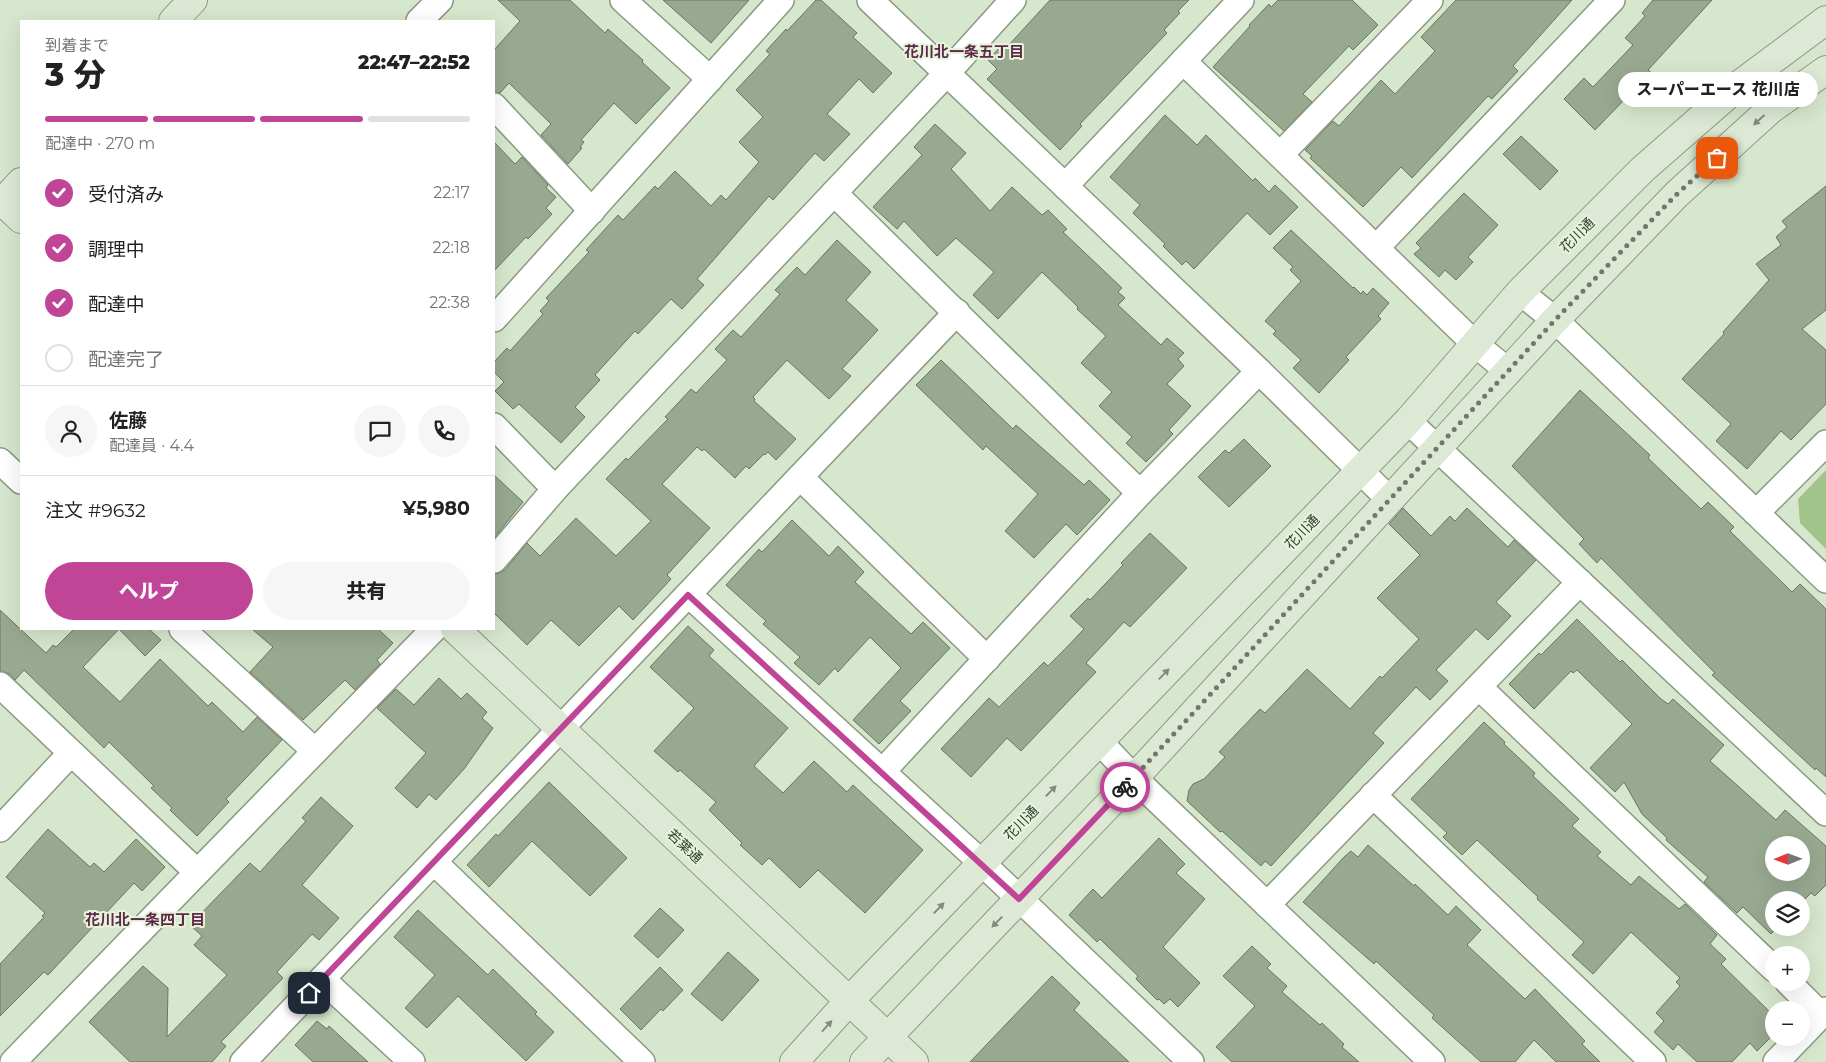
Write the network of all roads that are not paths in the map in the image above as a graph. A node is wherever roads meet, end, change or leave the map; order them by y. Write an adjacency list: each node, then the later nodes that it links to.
1 (194, 0): 10 (street)
2 (440, 0): 11 (street)
3 (623, 0): 16 (street)
4 (781, 0): 16 (street)
5 (870, 0): 15 (street)
6 (1012, 0): 15 (street)
7 (1241, 0): 13 (street)
8 (1430, 0): 18 (street)
9 (1612, 0): 22 (street)
10 (174, 20)
11 (420, 20)
12 (1826, 20): 23 (street, 花川通)
13 (1183, 62): 18 (street); 19 (street)
14 (1826, 70): 26 (street, one-way to 26)
15 (947, 73): 19 (street); 20 (street)
16 (710, 79): 21 (street)
17 (498, 119): 21 (street)
18 (1280, 155): 22 (street)
19 (1065, 186): 28 (street)
20 (834, 193): 24 (street); 38 (street)
21 (592, 211): 25 (street)
22 (1376, 248): 27 (street)
23 (1520, 292): 26 (street); 27 (street, 花川通)
24 (957, 312): 36 (street); 39 (street)
25 (495, 318)
26 (1555, 320): 29 (street); 41 (street)
27 (1475, 344): 29 (street); 30 (street, 花川通)
28 (1259, 371): 35 (street); 39 (street)
29 (1508, 371): 33 (street)
30 (1408, 422): 33 (street); 35 (street, 花川通)
31 (495, 427): 38 (street)
32 (1826, 443): 41 (street)
33 (1436, 449): 40 (street); 44 (street)
34 (0, 461): 37 (street)
35 (1360, 471): 40 (street); 53 (street, 花川通, one-way to 35)
36 (800, 477): 45 (street); 49 (street)
37 (20, 480)
38 (555, 489): 42 (street)
39 (1140, 494): 49 (street)
40 (1390, 500): 57 (street)
41 (1756, 513): 43 (street)
42 (495, 559)
43 (1826, 580)
44 (1580, 582): 51 (street); 59 (street)
45 (688, 595): 52 (street); 56 (street)
46 (183, 630): 54 (street)
47 (433, 630): 54 (street)
48 (457, 630): 52 (street, 若葉通)
49 (987, 659): 56 (street)
50 (0, 685): 55 (street)
51 (1479, 686): 58 (street); 66 (street)
52 (562, 729): 61 (street); 69 (street, 若葉通)
53 (1099, 741): 57 (street); 62 (street, 花川通, one-way to 53)
54 (314, 751): 63 (street)
55 (71, 752): 60 (street); 63 (street)
56 (882, 772): 62 (street)
57 (1134, 778): 64 (street); 65 (street)
58 (1373, 795): 65 (street); 83 (street)
59 (1826, 813)
60 (0, 829)
61 (434, 862): 67 (street); 74 (street)
62 (982, 863): 64 (street); 69 (street, 花川通, one-way to 62)
63 (197, 872): 75 (street)
64 (1019, 899): 72 (street, one-way to 72); 81 (street)
65 (1267, 905): 82 (street)
66 (1765, 960)
67 (322, 979): 76 (street); 77 (street)
68 (1799, 991): 70 (street)
69 (849, 1001): 72 (street, 若葉通); 78 (street, 花川通, one-way to 69)
70 (1824, 1012): 71 (street)
71 (1810, 1026)
72 (888, 1037): 79 (street); 80 (street, 若葉通)
73 (1791, 1046): 84 (street)
74 (626, 1057)
75 (13, 1062)
76 (243, 1062)
77 (412, 1062)
78 (794, 1062)
79 (864, 1062)
80 (914, 1062)
81 (1192, 1062)
82 (1432, 1062)
83 (1653, 1062)
84 (1776, 1062)

